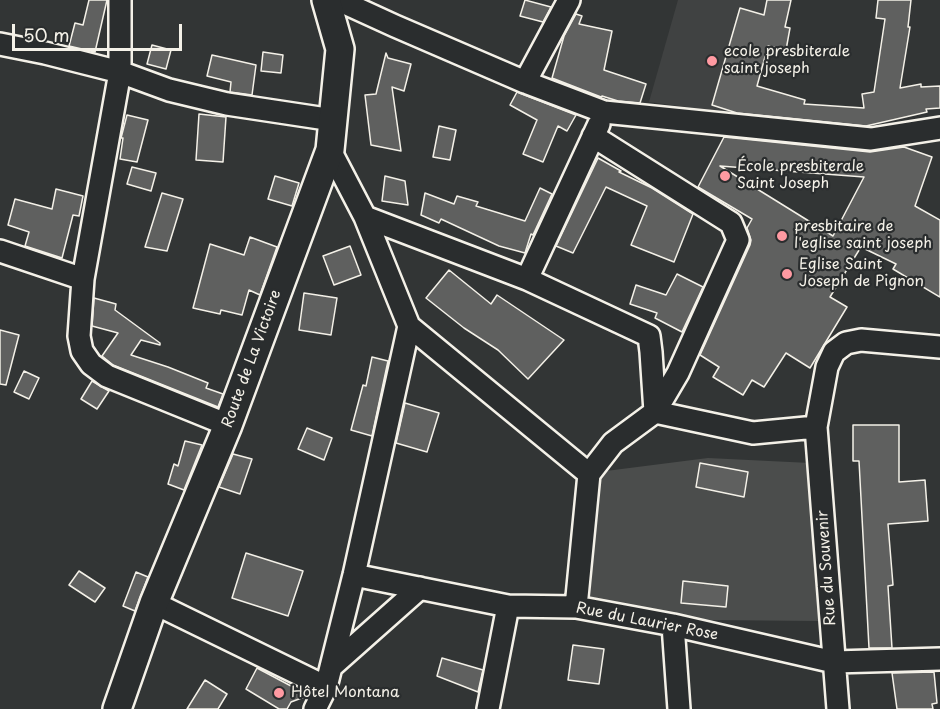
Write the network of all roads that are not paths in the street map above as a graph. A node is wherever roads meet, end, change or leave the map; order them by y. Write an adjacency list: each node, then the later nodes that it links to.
1 (120, 0): 6 (street)
2 (326, 0): 9 (street, Route de La Victoire)
3 (338, 0): 7 (street)
4 (569, 0): 7 (street)
5 (0, 44): 6 (street)
6 (120, 72): 9 (street); 15 (street)
7 (525, 81): 8 (street)
8 (604, 112): 10 (street); 11 (street)
9 (333, 120): 12 (street, Route de La Victoire)
10 (940, 128)
11 (594, 136): 16 (street); 19 (street)
12 (330, 150): 13 (street); 20 (street, Route de La Victoire)
13 (365, 218): 16 (street); 17 (street)
14 (0, 251): 15 (street)
15 (83, 279): 20 (street)
16 (527, 279): 19 (street)
17 (409, 326): 22 (street); 23 (street)
18 (940, 347): 21 (street, Rue du Souvenir)
19 (655, 412): 21 (street); 22 (street)
20 (228, 425): 25 (street, Route de La Victoire)
21 (816, 427): 30 (street, Rue du Souvenir)
22 (589, 474): 27 (street)
23 (354, 576): 24 (street, Rue du Laurier Rose); 31 (street)
24 (420, 588): 26 (street, Rue du Laurier Rose); 31 (street)
25 (154, 603): 31 (street); 32 (street, Route de La Victoire)
26 (508, 606): 27 (street, Rue du Laurier Rose); 34 (street)
27 (576, 607): 28 (street, Rue du Laurier Rose)
28 (673, 625): 30 (street, Rue du Laurier Rose); 35 (street)
29 (940, 659): 30 (street, Rue du Laurier Rose)
30 (834, 662): 36 (street, Rue du Souvenir)
31 (328, 677): 33 (street)
32 (117, 709)
33 (315, 709)
34 (488, 709)
35 (679, 709)
36 (837, 709)

